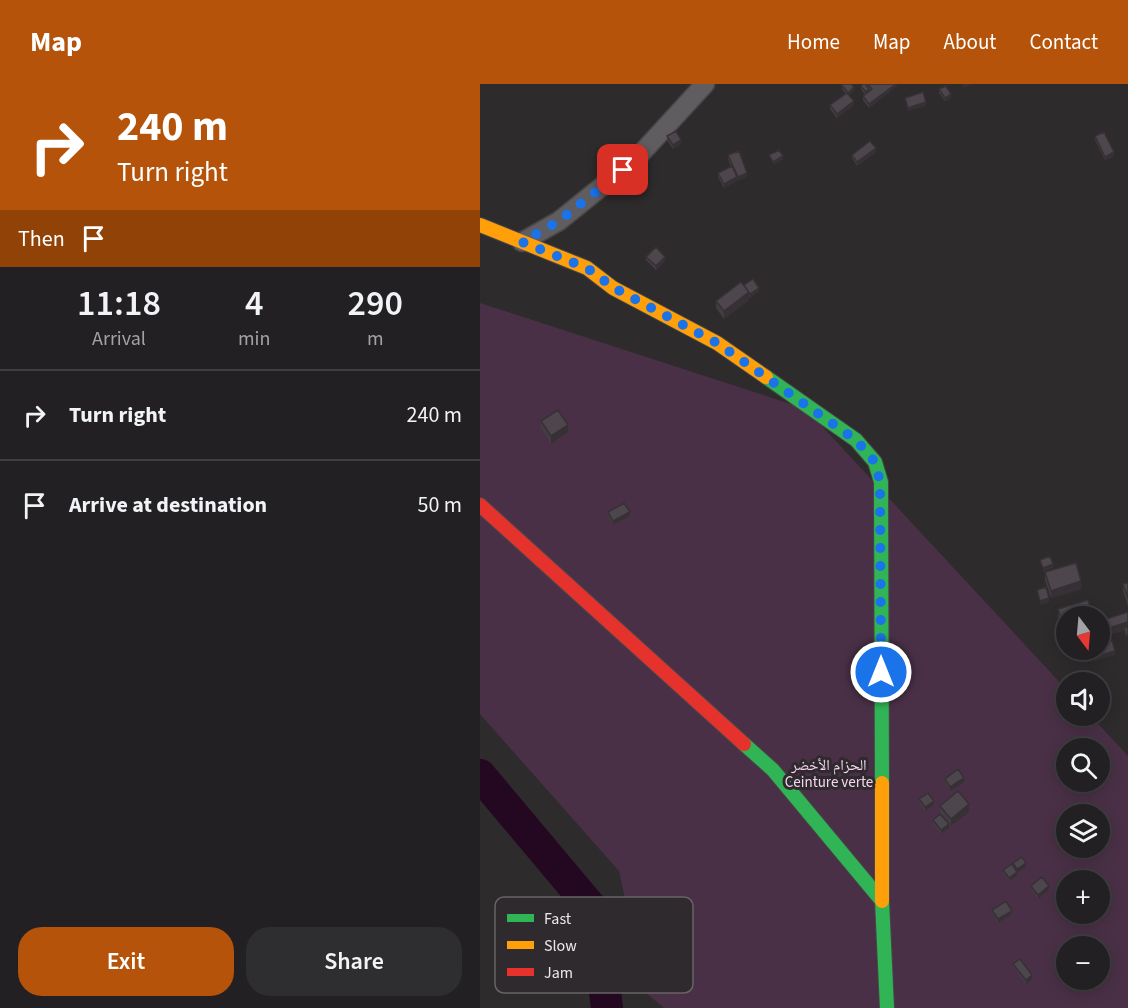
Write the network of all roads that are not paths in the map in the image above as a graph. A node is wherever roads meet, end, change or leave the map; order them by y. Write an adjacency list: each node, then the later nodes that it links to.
1 (705, 84): 3 (street)
2 (480, 225): 3 (street)
3 (522, 242): 5 (street)
4 (480, 505): 5 (street)
5 (882, 901): 6 (street)
6 (887, 1008)

